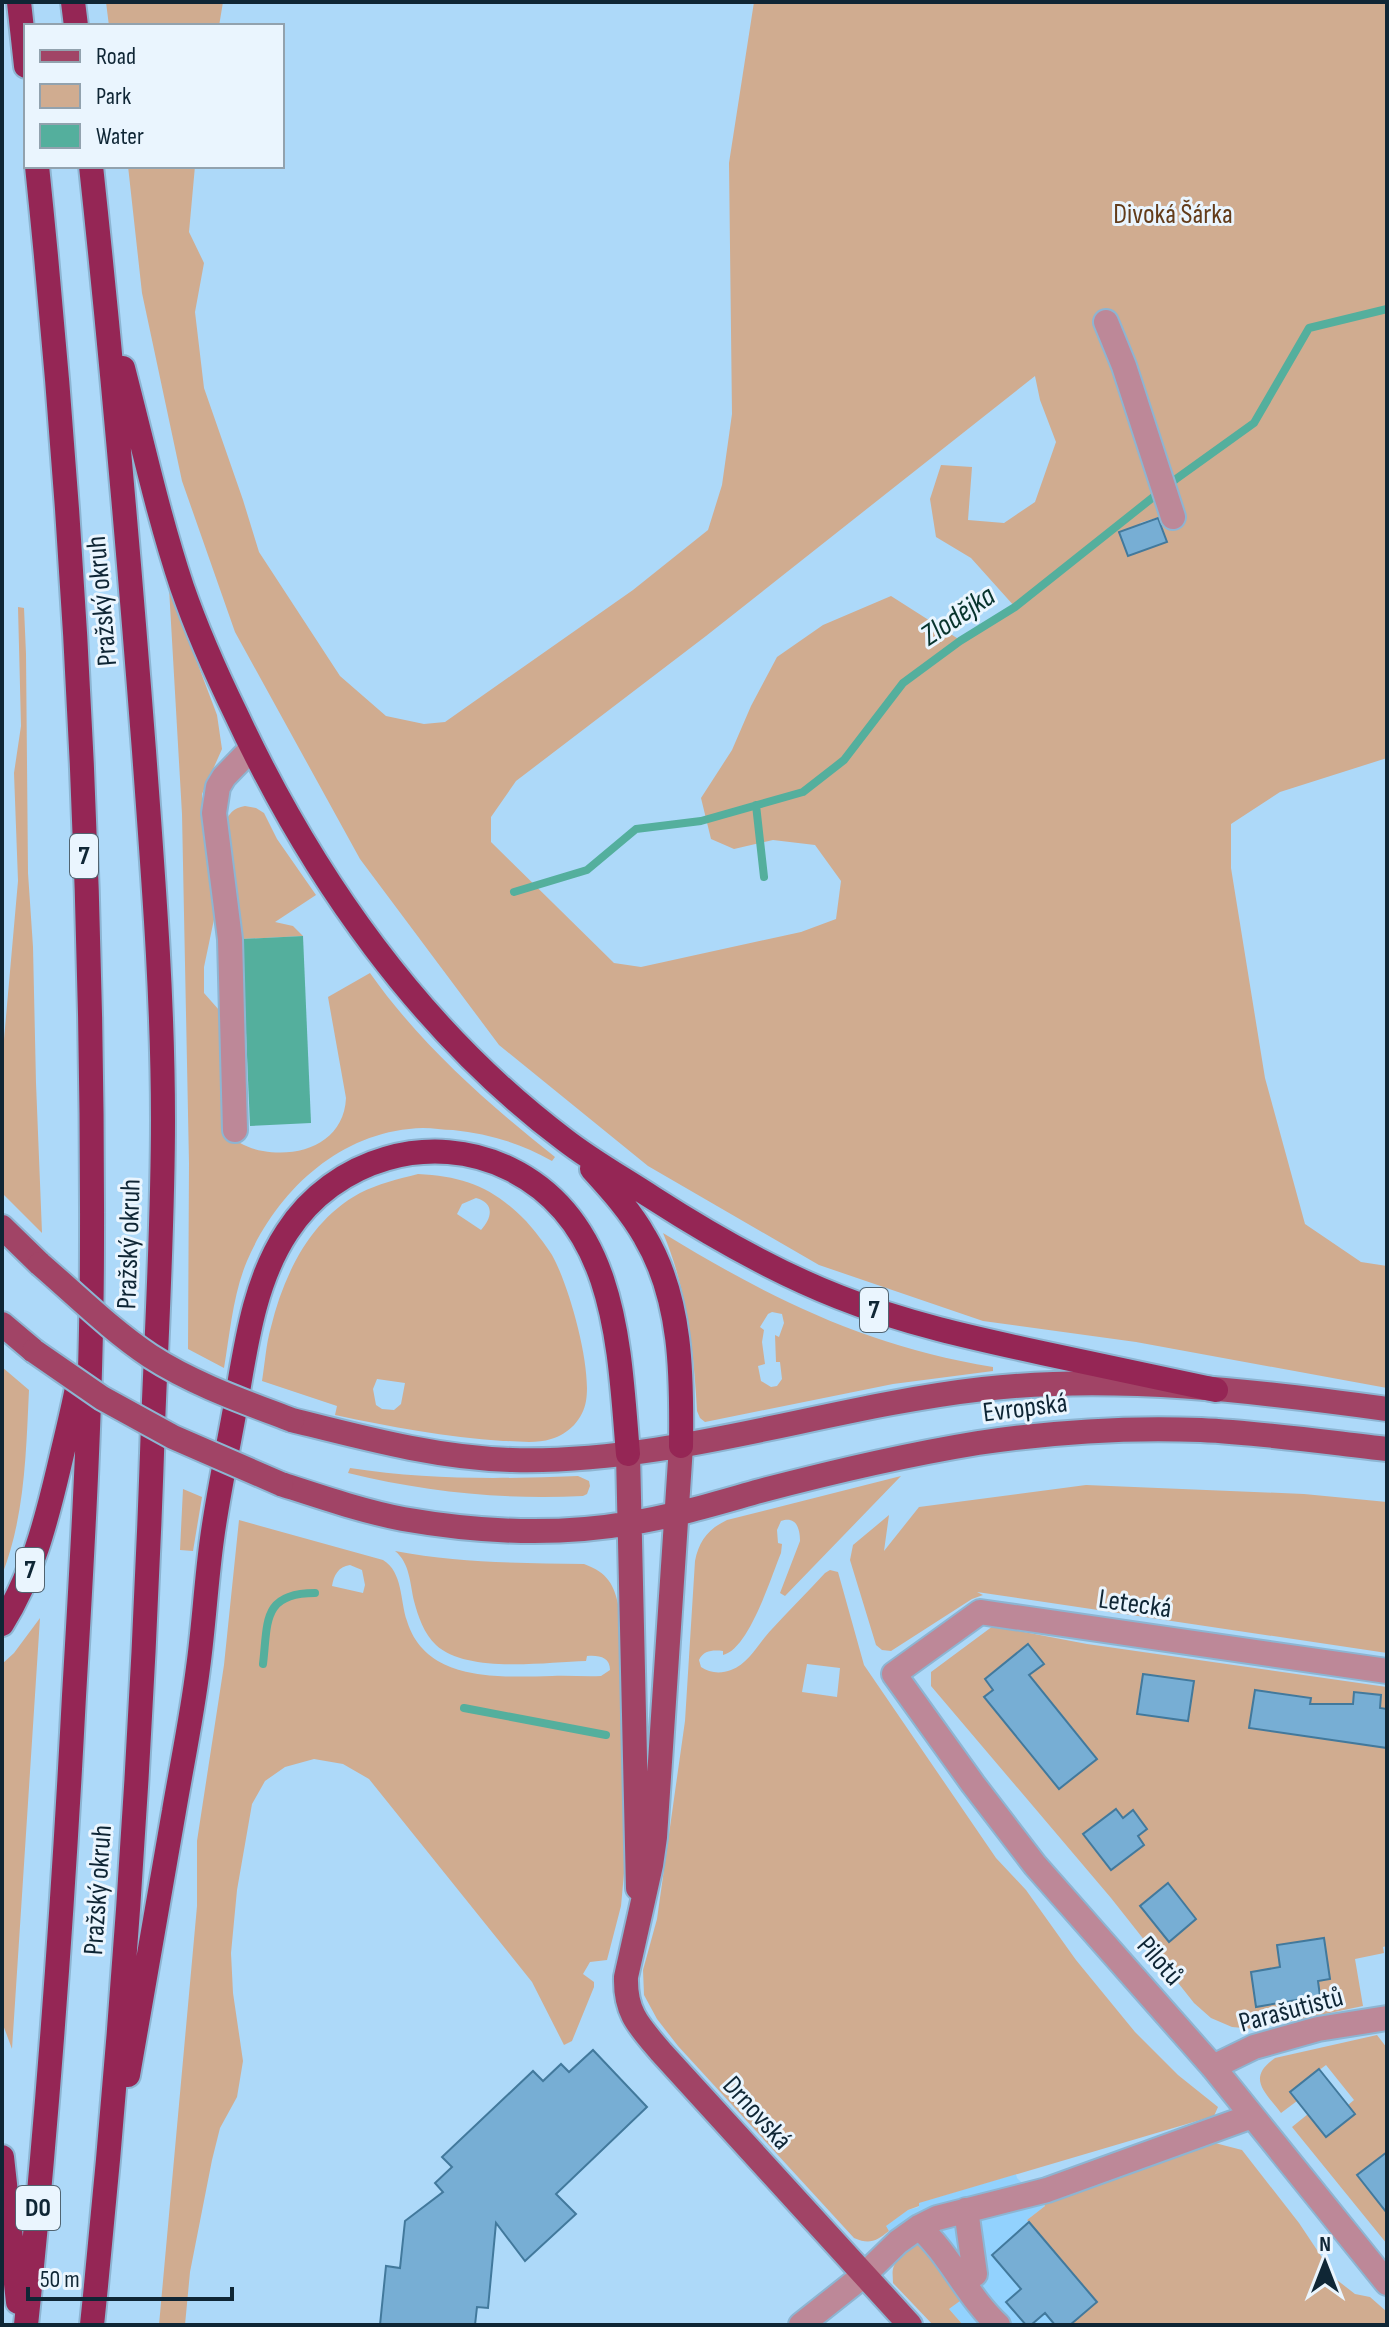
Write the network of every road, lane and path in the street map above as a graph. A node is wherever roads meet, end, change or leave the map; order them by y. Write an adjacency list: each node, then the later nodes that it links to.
1 (19, 2): 4 (highway)
2 (73, 2): 3 (highway)
3 (76, 24)
4 (24, 48)
5 (37, 168): 14 (highway, Pražský okruh / 7)
6 (91, 168): 7 (highway, Pražský okruh / 7)
7 (106, 303): 10 (highway, 7); 32 (highway, Pražský okruh / D0)
8 (1106, 322): 9 (street)
9 (1170, 510)
10 (252, 748): 11 (street); 12 (highway, 7)
11 (235, 1130)
12 (567, 1142): 16 (highway, 7); 18 (highway)
13 (2, 1227): 20 (main road, Evropská, bridge)
14 (91, 1306): 23 (highway, 7); 37 (highway, Pražský okruh / D0)
15 (2, 1324): 22 (main road, Evropská, bridge)
16 (1216, 1390): 17 (main road, Evropská / 7); 18 (main road, Evropská)
17 (1387, 1409)
18 (681, 1446): 20 (main road, Evropská); 21 (main road, Drnovská)
19 (1387, 1449): 21 (main road, Evropská)
20 (628, 1454): 22 (main road, Drnovská); 32 (highway)
21 (677, 1514): 22 (main road, Evropská); 26 (main road, Drnovská)
22 (630, 1524): 26 (main road, Drnovská)
23 (2, 1624)
24 (1387, 1671): 25 (street, Letecká)
25 (894, 1674): 28 (street, Pilotů)
26 (639, 1914): 35 (main road, Drnovská)
27 (1387, 2018): 28 (street, Parašutistů)
28 (1213, 2067): 29 (street, Pilotů)
29 (1252, 2116): 31 (street); 36 (street, Pilotů)
30 (2, 2157): 37 (highway)
31 (966, 2210): 33 (street); 34 (street)
32 (103, 2223): 38 (highway, Pražský okruh / D0)
33 (919, 2227): 35 (street); 41 (street)
34 (975, 2274)
35 (864, 2275): 39 (street); 40 (main road, Drnovská)
36 (1387, 2283)
37 (23, 2325)
38 (92, 2325)
39 (801, 2325)
40 (910, 2325)
41 (998, 2325)

